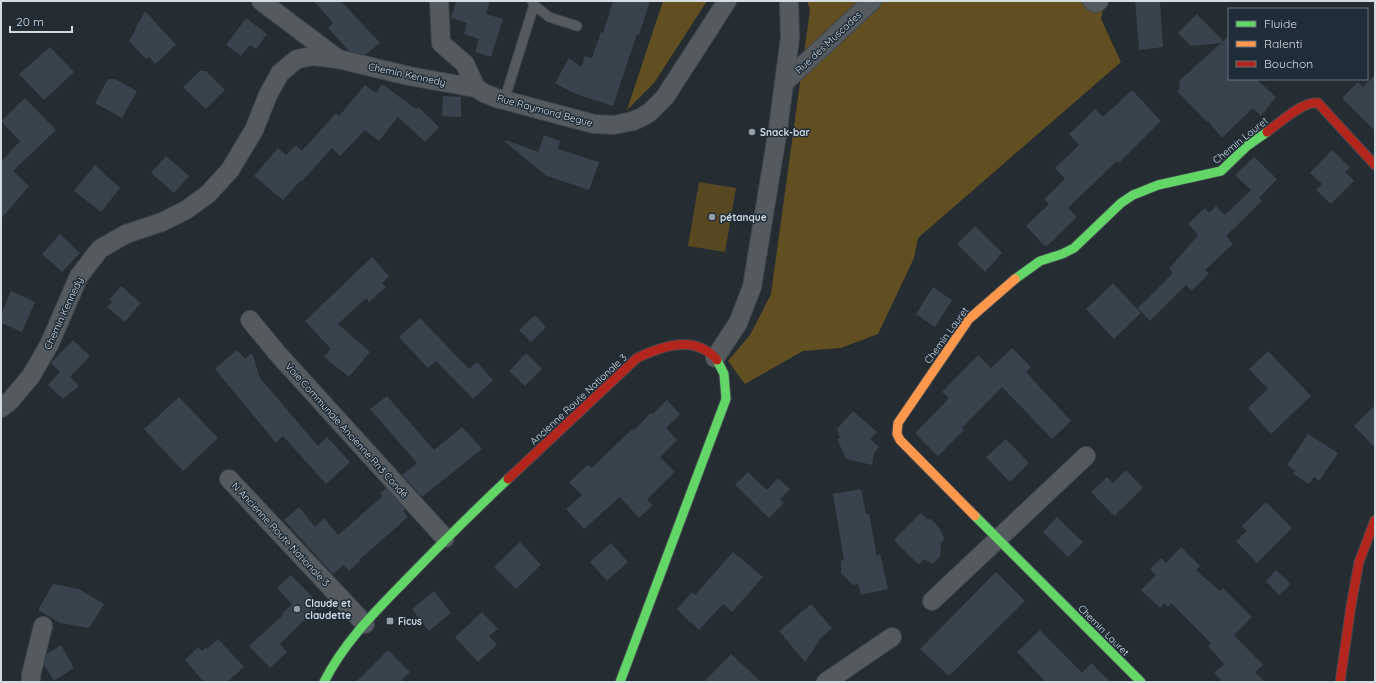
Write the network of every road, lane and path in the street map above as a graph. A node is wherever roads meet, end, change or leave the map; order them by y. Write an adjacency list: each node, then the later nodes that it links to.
1 (261, 1): 10 (street, Chemin Kennedy)
2 (439, 1): 12 (street)
3 (727, 1): 13 (street, Rue Raymond Begue)
4 (789, 1): 11 (street)
5 (872, 1): 11 (street, Rue des Muscades)
6 (1092, 1): 7 (street)
7 (1099, 1)
8 (533, 3): 9 (lane); 13 (lane)
9 (577, 26)
10 (338, 60): 12 (street, Chemin Kennedy); 17 (street, Chemin Kennedy)
11 (784, 83): 16 (street)
12 (476, 88): 13 (street, Rue Raymond Begue)
13 (504, 100)
14 (1375, 165): 22 (main road, Chemin Lauret)
15 (250, 320): 21 (street, Voie Communale Ancienne Rn3 Condé)
16 (715, 358): 21 (main road, Ancienne Route Nationale 3); 29 (main road, Ancienne Route Nationale 3)
17 (1, 408)
18 (1086, 456): 22 (street)
19 (230, 479): 24 (street, N Ancienne Route Nationale 3)
20 (1375, 520): 32 (main road)
21 (445, 538): 24 (main road, Ancienne Route Nationale 3)
22 (998, 539): 23 (street); 31 (main road, Chemin Lauret)
23 (932, 601)
24 (364, 624): 28 (main road, Ancienne Route Nationale 3)
25 (43, 626): 27 (street)
26 (892, 637): 30 (street)
27 (31, 682)
28 (324, 682)
29 (620, 682)
30 (826, 682)
31 (1141, 682)
32 (1340, 682)

